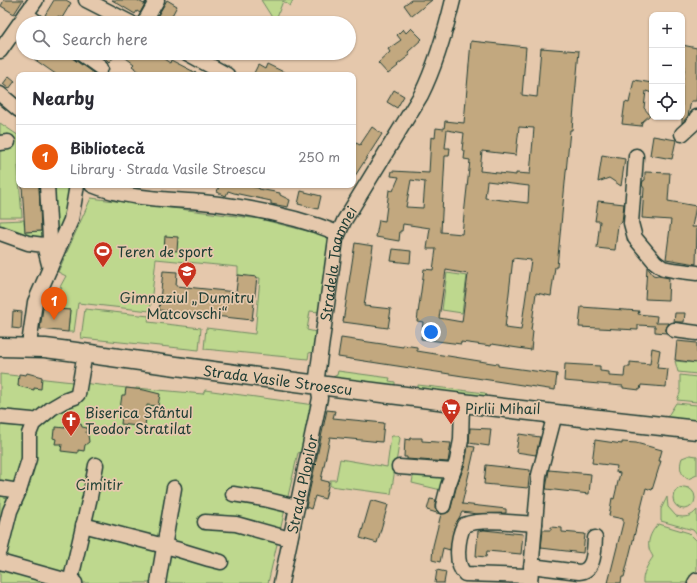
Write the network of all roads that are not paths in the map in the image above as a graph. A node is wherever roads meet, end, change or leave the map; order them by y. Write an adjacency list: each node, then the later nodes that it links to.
1 (35, 0): 5 (street)
2 (86, 0): 7 (street)
3 (157, 0): 8 (street)
4 (453, 0): 24 (street, Stradela Toamnei)
5 (26, 14): 6 (street)
6 (29, 16)
7 (117, 16)
8 (148, 16)
9 (16, 28): 10 (street)
10 (0, 51)
11 (89, 60): 13 (street)
12 (200, 60): 14 (street)
13 (100, 68)
14 (222, 72)
15 (0, 94): 16 (street)
16 (16, 107)
17 (697, 117): 18 (street)
18 (682, 134)
19 (636, 156): 27 (street)
20 (47, 188): 25 (street)
21 (76, 188): 26 (street)
22 (102, 188): 24 (street)
23 (0, 233): 25 (street)
24 (338, 233): 33 (street, Stradela Toamnei)
25 (44, 245): 26 (street)
26 (50, 268): 31 (street)
27 (697, 273)
28 (674, 330): 29 (street)
29 (697, 333)
30 (0, 347): 31 (main road, Strada Vasile Stroescu)
31 (30, 348): 32 (main road, Strada Vasile Stroescu)
32 (85, 353): 33 (main road, Strada Vasile Stroescu); 37 (street)
33 (318, 385): 34 (main road, Strada Vasile Stroescu); 47 (street, Strada Plopilor)
34 (462, 402): 35 (main road, Strada Vasile Stroescu); 41 (street)
35 (555, 414): 38 (main road, Strada Vasile Stroescu); 49 (street)
36 (0, 417): 37 (street)
37 (35, 421): 44 (street)
38 (697, 430)
39 (96, 465): 50 (street)
40 (399, 467): 41 (street)
41 (453, 471): 46 (street)
42 (0, 488): 44 (street)
43 (174, 488): 53 (street)
44 (19, 491): 54 (street)
45 (232, 494): 47 (street)
46 (443, 506)
47 (297, 507): 52 (street, Strada Plopilor)
48 (205, 522): 52 (street)
49 (535, 524): 57 (street); 57 (street)
50 (83, 525): 53 (street); 59 (street)
51 (595, 538): 57 (street)
52 (290, 539): 61 (street, Strada Plopilor)
53 (164, 546): 56 (street); 60 (street)
54 (0, 551)
55 (0, 562): 59 (street)
56 (222, 562)
57 (530, 575)
58 (697, 580): 62 (street)
59 (71, 582)
60 (158, 583)
61 (281, 583)
62 (695, 583)

